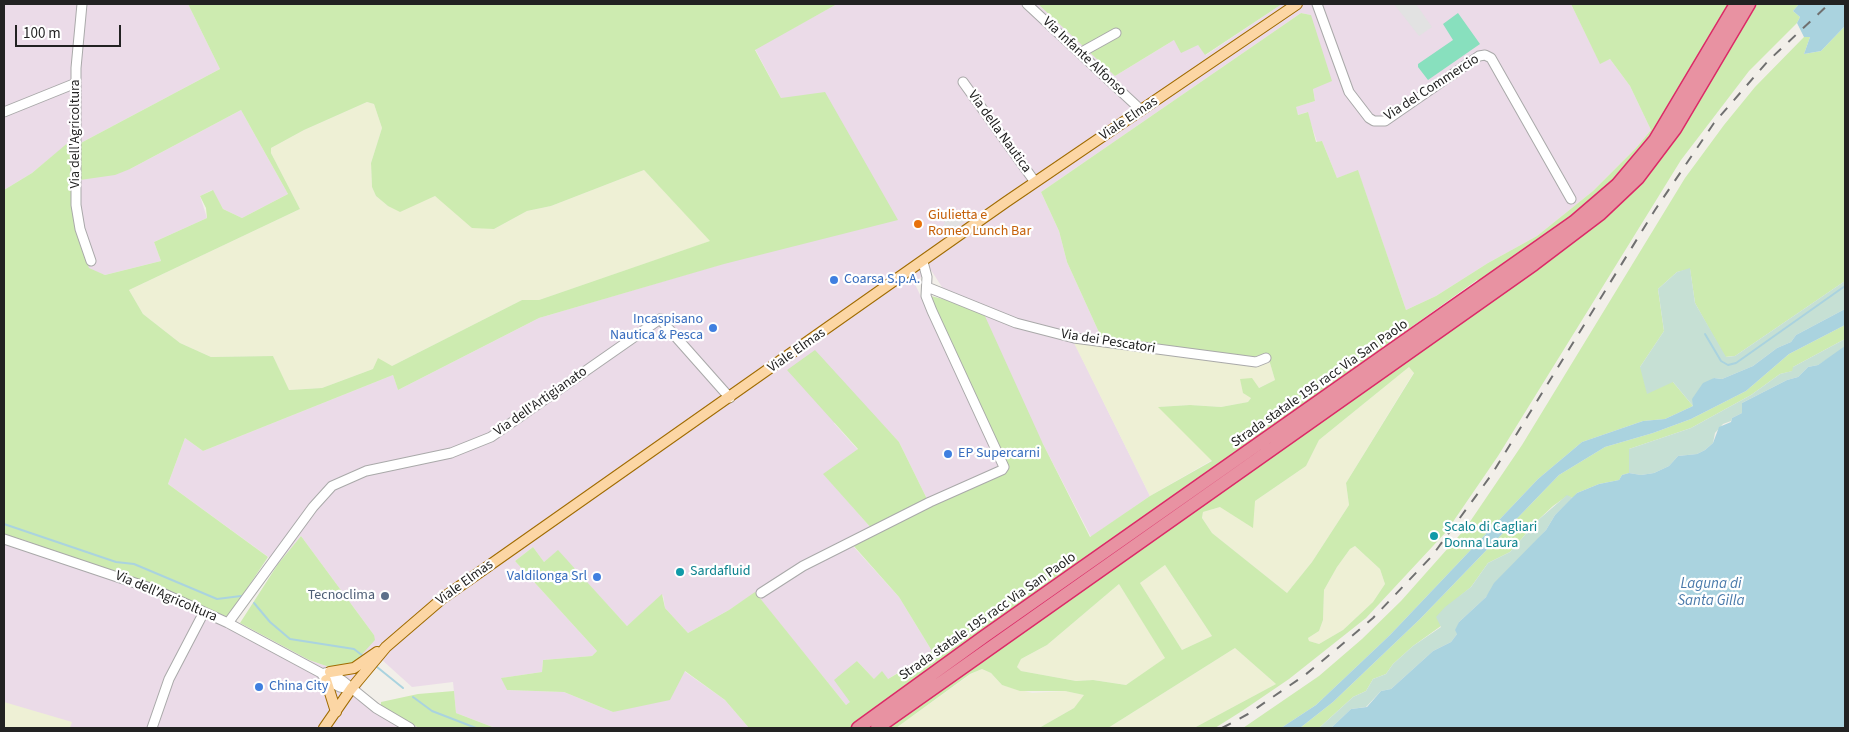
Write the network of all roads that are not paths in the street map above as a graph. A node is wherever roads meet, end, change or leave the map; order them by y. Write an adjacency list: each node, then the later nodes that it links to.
1 (82, 4): 10 (street, Via dell'Agricoltura)
2 (1027, 4): 8 (street, Via Infante Alfonso)
3 (1297, 4): 11 (main road, Viale Elmas)
4 (1317, 4): 15 (street, Via del Commercio)
5 (1736, 4): 13 (highway, Strada statale 195 racc Via San Paolo)
6 (1750, 4): 13 (highway, Strada statale 195 racc Via San Paolo)
7 (1116, 33): 8 (street)
8 (1080, 54): 11 (street, Via Infante Alfonso)
9 (963, 82): 14 (street, Via della Nautica)
10 (76, 83): 12 (street); 16 (street, Via dell'Agricoltura)
11 (1141, 110): 14 (main road, Viale Elmas)
12 (4, 112)
13 (1649, 156): 19 (highway, Strada statale 195 racc Via San Paolo)
14 (1035, 182): 17 (main road, Viale Elmas)
15 (1571, 199)
16 (91, 261)
17 (923, 262): 18 (street); 21 (main road, Viale Elmas)
18 (927, 287): 20 (street, Via dei Pescatori); 23 (street)
19 (1486, 292): 33 (highway, Strada statale 195 racc Via San Paolo); 34 (highway, Strada statale 195 racc Via San Paolo)
20 (1266, 358)
21 (730, 398): 25 (street, Via dell'Artigianato); 26 (main road, Viale Elmas)
22 (4, 539): 24 (street, Via dell'Agricoltura)
23 (761, 593)
24 (204, 612): 25 (street, Via dell'Agricoltura); 30 (street)
25 (228, 623): 27 (street, Via dell'Agricoltura)
26 (387, 646): 27 (main road); 28 (main road, Viale Elmas)
27 (325, 675): 28 (street, Via dell'Agricoltura); 29 (main road)
28 (351, 689): 29 (main road, Viale Elmas); 32 (street, Via dell'Agricoltura)
29 (336, 712): 31 (main road, Viale Elmas)
30 (152, 728)
31 (324, 728)
32 (410, 728)
33 (858, 728)
34 (877, 728)

